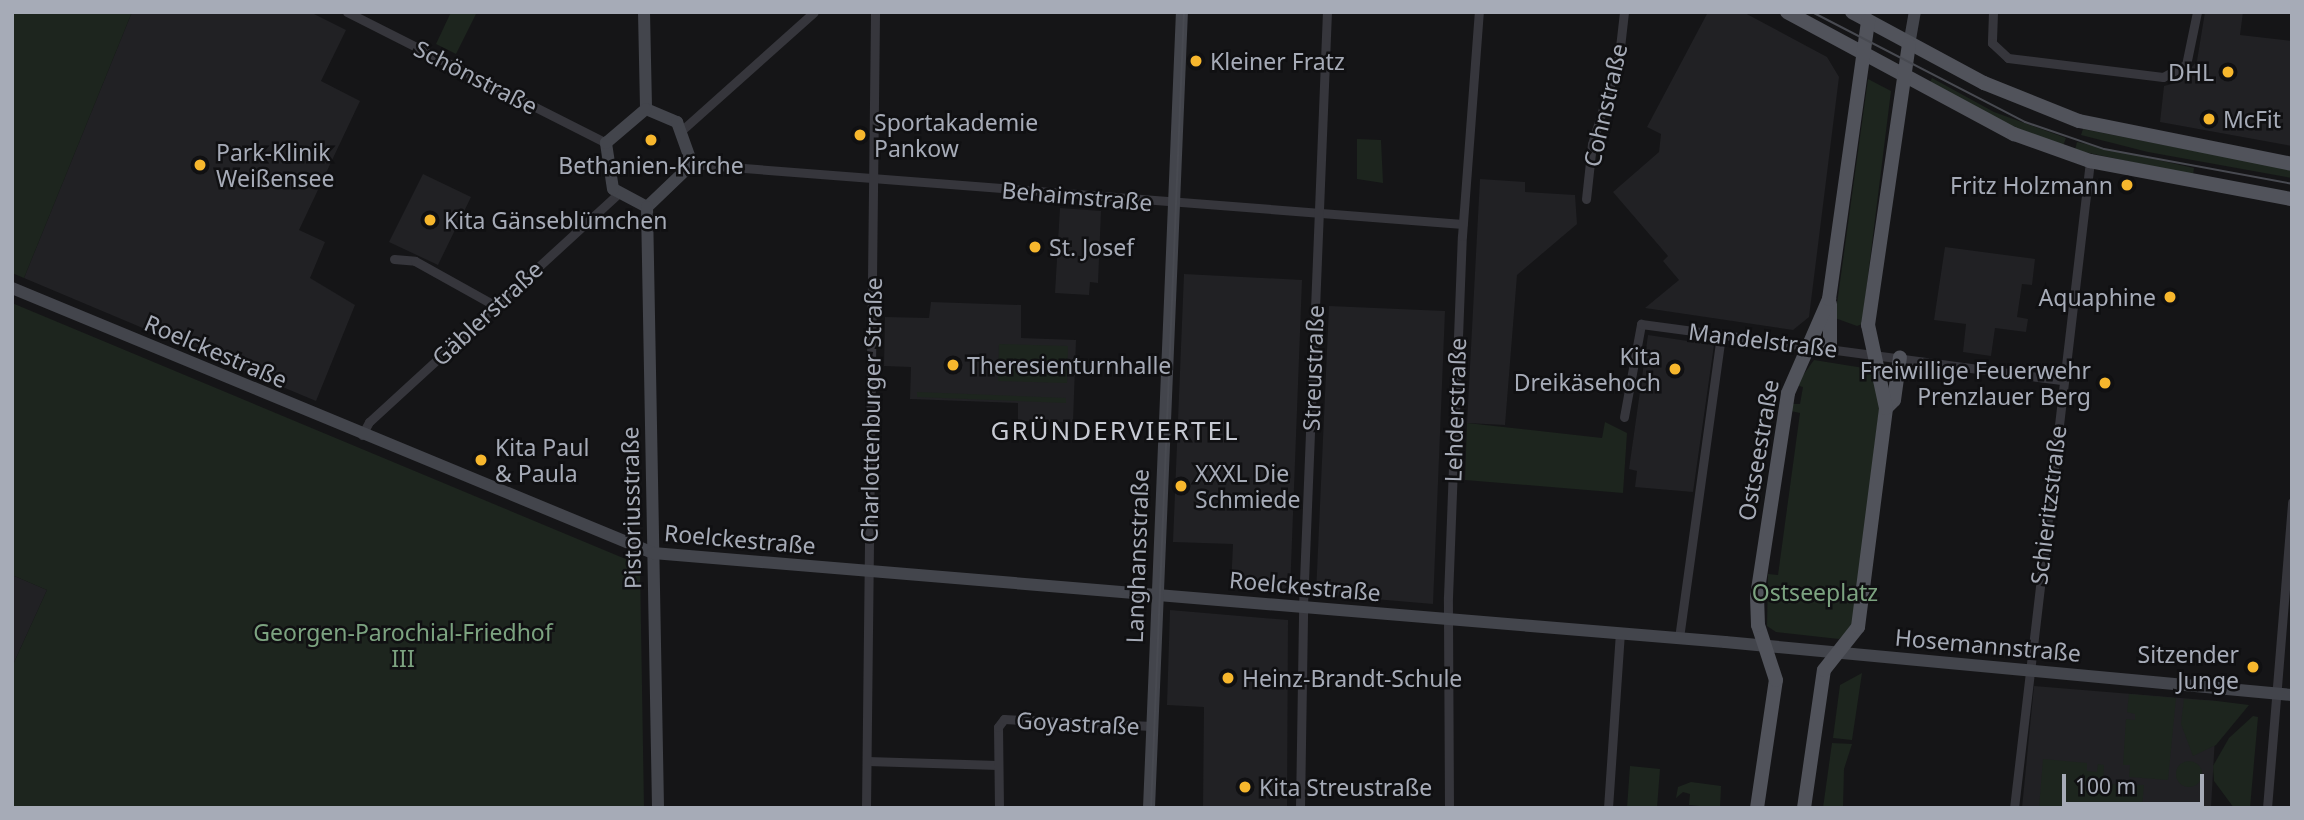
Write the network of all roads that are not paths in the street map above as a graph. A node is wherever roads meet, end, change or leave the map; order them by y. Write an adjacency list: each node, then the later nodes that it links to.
1 (347, 12): 20 (street, Schönstraße)
2 (643, 12): 18 (street)
3 (814, 12): 19 (street)
4 (875, 12): 24 (street, Charlottenburger Straße)
5 (1182, 12): 28 (street, Langhansstraße)
6 (1327, 12): 30 (street, Streustraße)
7 (1479, 12): 31 (street, Lehderstraße)
8 (1624, 12): 26 (street, Cohnstraße)
9 (1787, 12): 16 (main road)
10 (1852, 12): 14 (main road)
11 (1915, 12): 15 (street)
12 (1993, 12): 13 (street)
13 (2197, 12)
14 (1868, 17): 15 (main road); 16 (main road, Ostseestraße)
15 (1909, 46): 17 (main road); 23 (main road)
16 (1864, 55): 17 (main road); 34 (main road, Ostseestraße)
17 (1905, 78): 21 (main road); 39 (main road)
18 (646, 109): 19 (street); 20 (street)
19 (681, 131): 22 (street)
20 (606, 143): 25 (street)
21 (2090, 161): 27 (main road); 41 (street, Schieritzstraße)
22 (692, 164): 24 (street, Behaimstraße); 29 (street)
23 (2292, 164)
24 (873, 180): 28 (street, Behaimstraße); 47 (street, Charlottenburger Straße)
25 (617, 195): 29 (street); 35 (street, Gäblerstraße)
26 (1586, 199)
27 (2292, 199)
28 (1173, 204): 30 (street, Behaimstraße); 49 (street, Langhansstraße)
29 (646, 207): 46 (street, Pistoriusstraße)
30 (1320, 215): 31 (street, Behaimstraße); 50 (street, Streustraße)
31 (1463, 224): 51 (street, Lehderstraße)
32 (394, 259): 35 (street)
33 (12, 288): 44 (street, Roelckestraße)
34 (1829, 299): 37 (main road, Ostseestraße); 38 (main road)
35 (496, 306): 44 (street, Gäblerstraße)
36 (1720, 335): 37 (street, Mandelstraße); 43 (street, Mandelstraße); 54 (street)
37 (1808, 347): 38 (street, Mandelstraße); 55 (main road, Ostseestraße)
38 (1830, 349): 39 (street, Mandelstraße)
39 (1871, 353): 40 (street, Mandelstraße); 42 (main road)
40 (1900, 357): 41 (street, Mandelstraße); 42 (main road)
41 (2063, 380): 57 (street, Schieritzstraße)
42 (1886, 408): 56 (main road)
43 (1624, 417)
44 (362, 435): 46 (street, Roelckestraße)
45 (2292, 502): 48 (street)
46 (653, 553): 47 (street, Roelckestraße); 63 (street, Pistoriusstraße)
47 (869, 571): 49 (street, Roelckestraße); 61 (street, Charlottenburger Straße)
48 (2289, 583): 58 (street)
49 (1157, 594): 50 (street, Roelckestraße); 60 (street, Langhansstraße)
50 (1303, 606): 51 (street, Roelckestraße); 67 (street, Streustraße)
51 (1447, 619): 52 (street, Roelckestraße); 68 (street, Lehderstraße)
52 (1515, 624): 53 (street, Hosemannstraße)
53 (1620, 633): 54 (street, Hosemannstraße); 69 (street)
54 (1679, 638): 55 (street, Hosemannstraße)
55 (1766, 645): 56 (street, Hosemannstraße); 70 (main road, Ostseestraße)
56 (1838, 652): 57 (street, Hosemannstraße); 71 (main road)
57 (2028, 671): 58 (street, Hosemannstraße); 72 (street, Schieritzstraße)
58 (2276, 693): 59 (street, Hosemannstraße); 73 (street)
59 (2292, 695)
60 (1152, 726): 62 (street, Goyastraße); 66 (street, Langhansstraße)
61 (867, 761): 62 (street); 64 (street, Charlottenburger Straße)
62 (998, 765): 65 (street)
63 (658, 808)
64 (866, 808)
65 (999, 808)
66 (1149, 808)
67 (1300, 808)
68 (1449, 808)
69 (1608, 808)
70 (1757, 808)
71 (1804, 808)
72 (2014, 808)
73 (2267, 808)

